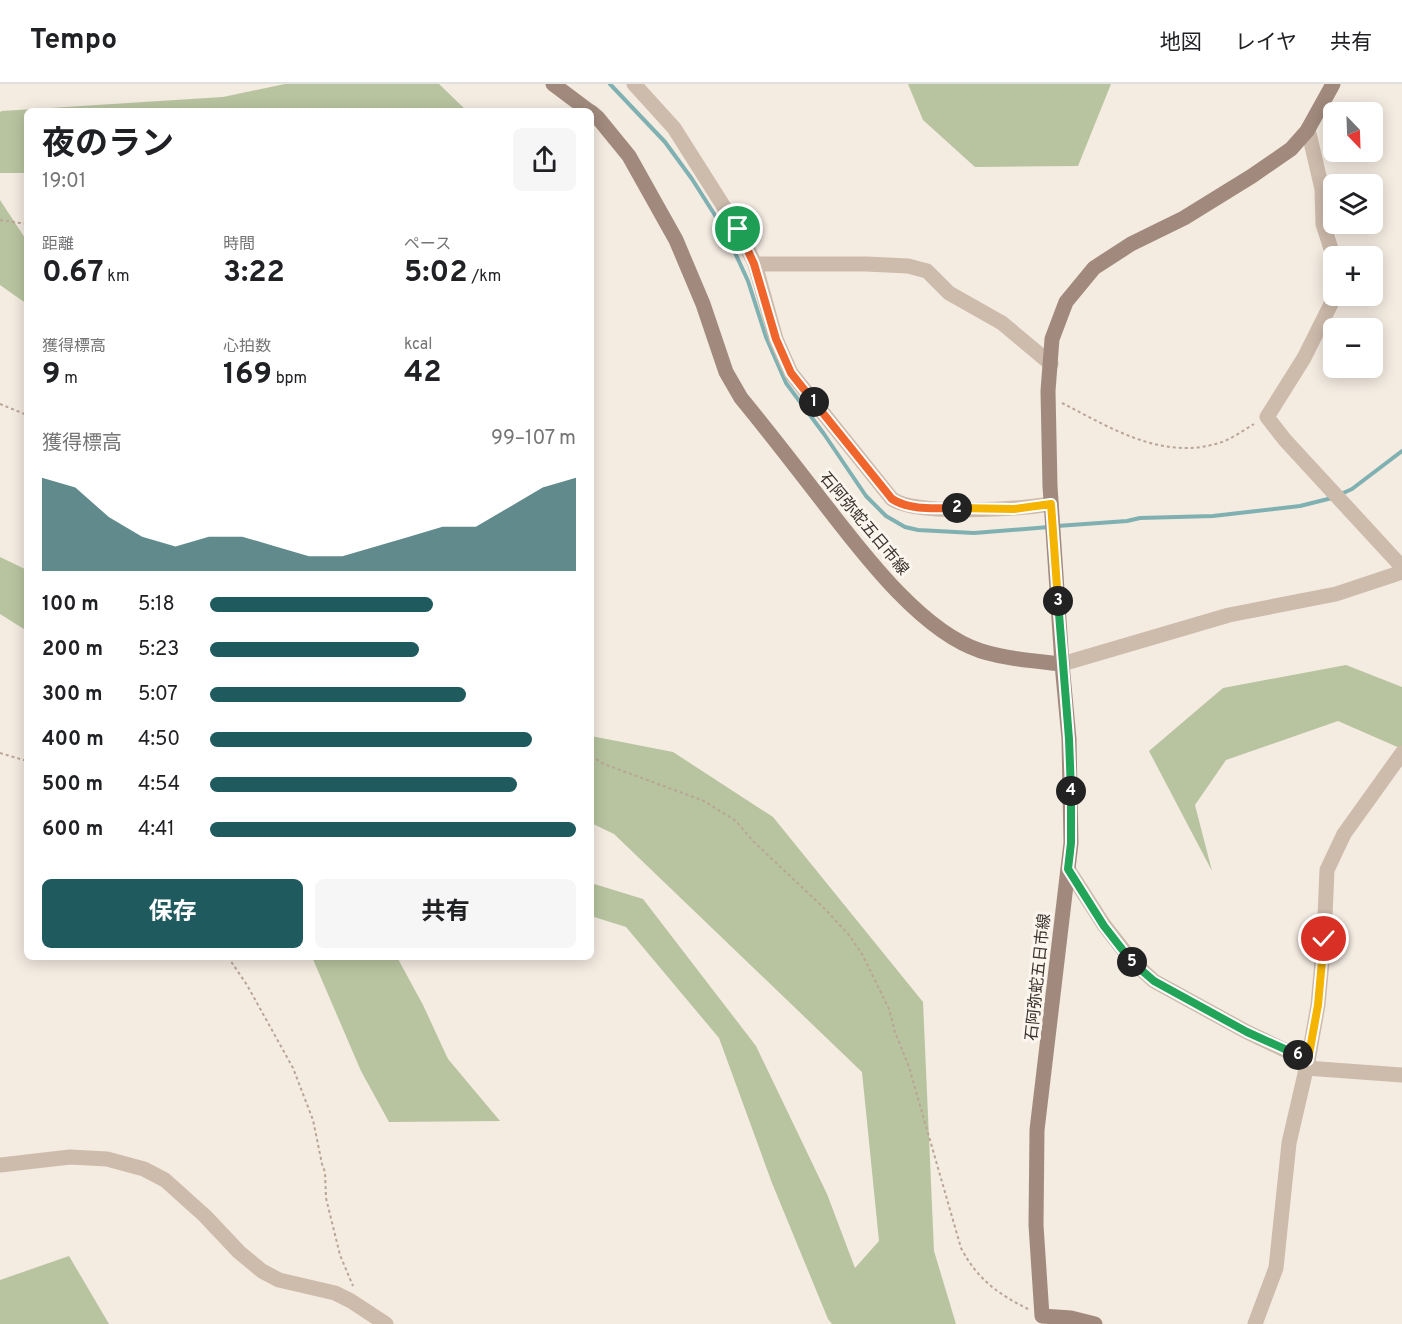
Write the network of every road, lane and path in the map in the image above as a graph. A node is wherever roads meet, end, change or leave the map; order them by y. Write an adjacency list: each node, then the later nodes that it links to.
1 (553, 84): 4 (main road, 石阿弥蛇五日市線)
2 (634, 84): 10 (street)
3 (1333, 84): 6 (main road)
4 (585, 108)
5 (594, 115): 19 (main road, 石阿弥蛇五日市線)
6 (1308, 129): 9 (street); 12 (main road)
7 (0, 220): 8 (path)
8 (24, 224)
9 (1330, 246)
10 (754, 264): 12 (street); 17 (street)
11 (1330, 306): 16 (street)
12 (1051, 364): 13 (main road)
13 (1049, 396): 16 (path); 17 (main road)
14 (0, 404): 15 (path)
15 (24, 414)
16 (1267, 417): 18 (street)
17 (1051, 504): 19 (main road)
18 (1402, 570): 19 (street)
19 (1062, 664): 24 (main road, 石阿弥蛇五日市線)
20 (0, 753): 23 (path)
21 (1402, 753): 26 (street)
22 (594, 758): 30 (path)
23 (24, 760)
24 (1068, 869): 26 (street); 30 (main road, 石阿弥蛇五日市線)
25 (230, 960): 29 (path)
26 (1307, 1064): 27 (street); 33 (street)
27 (1402, 1075)
28 (0, 1165): 31 (street)
29 (353, 1287)
30 (1043, 1320): 32 (main road)
31 (386, 1324)
32 (1095, 1324)
33 (1255, 1324)

